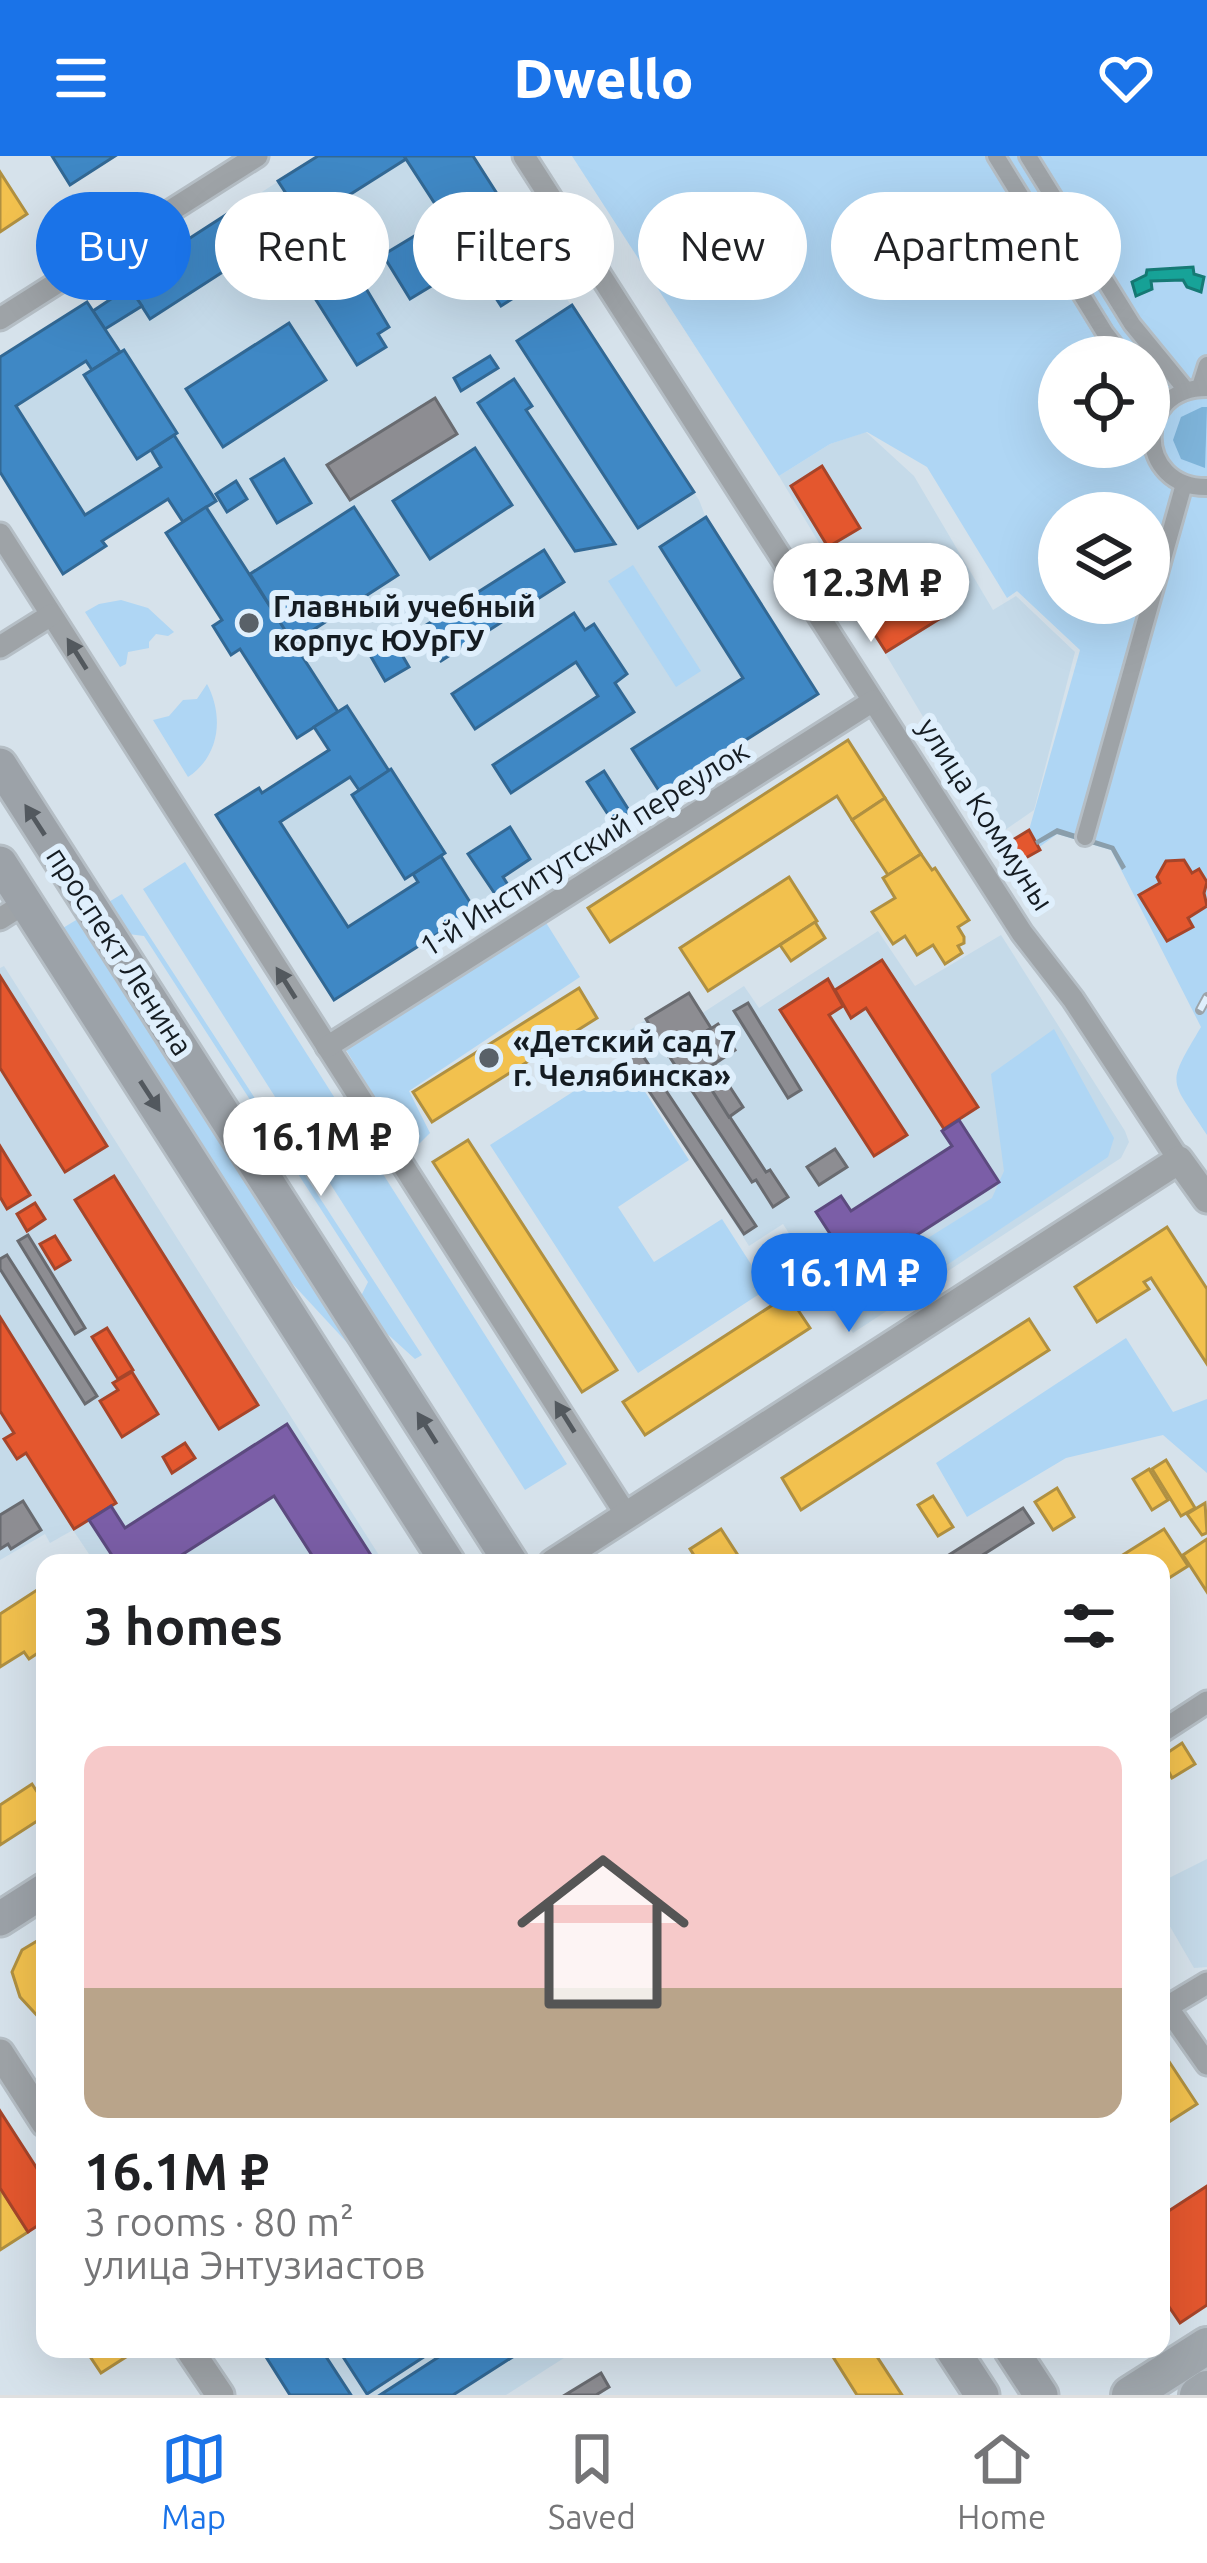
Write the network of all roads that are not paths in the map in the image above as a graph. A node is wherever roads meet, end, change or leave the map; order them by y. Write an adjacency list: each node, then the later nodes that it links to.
1 (257, 156): 5 (street)
2 (524, 156): 16 (street, улица Коммуны)
3 (996, 156): 6 (street)
4 (1028, 156): 8 (street)
5 (0, 319)
6 (1107, 336)
7 (1207, 364): 8 (street)
8 (1198, 388): 9 (street)
9 (1170, 402)
10 (1164, 468): 11 (street)
11 (1184, 484): 12 (street); 18 (street)
12 (1207, 487)
13 (0, 534): 14 (street)
14 (51, 615): 15 (street); 22 (street, one-way to 14)
15 (0, 647)
16 (873, 701): 22 (street, 1-й Институтский переулок); 23 (street, улица Коммуны)
17 (0, 765): 20 (main road, проспект Ленина, one-way to 17)
18 (1084, 837)
19 (0, 863): 21 (main road, проспект Ленина)
20 (70, 874): 21 (main road); 27 (main road, проспект Ленина, one-way to 20)
21 (13, 911): 26 (main road, проспект Ленина, one-way to 26)
22 (327, 1047): 25 (street, one-way to 22)
23 (1179, 1160): 24 (street, улица Коммуны); 25 (street)
24 (1207, 1199)
25 (627, 1516): 28 (street)
26 (442, 1554)
27 (505, 1554)
28 (567, 1554)
29 (1207, 1702): 30 (street)
30 (1170, 1726)
31 (36, 1896): 32 (main road)
32 (0, 1919)
33 (1207, 1983): 34 (street)
34 (1170, 2005)
35 (1170, 2011): 37 (street)
36 (0, 2053): 38 (street)
37 (1207, 2064)
38 (36, 2109)
39 (1207, 2346): 47 (main road)
40 (195, 2358): 44 (street)
41 (958, 2358): 45 (main road)
42 (1017, 2358): 46 (main road)
43 (1207, 2389): 48 (main road)
44 (220, 2395)
45 (982, 2395)
46 (1041, 2395)
47 (1130, 2395)
48 (1198, 2395)

